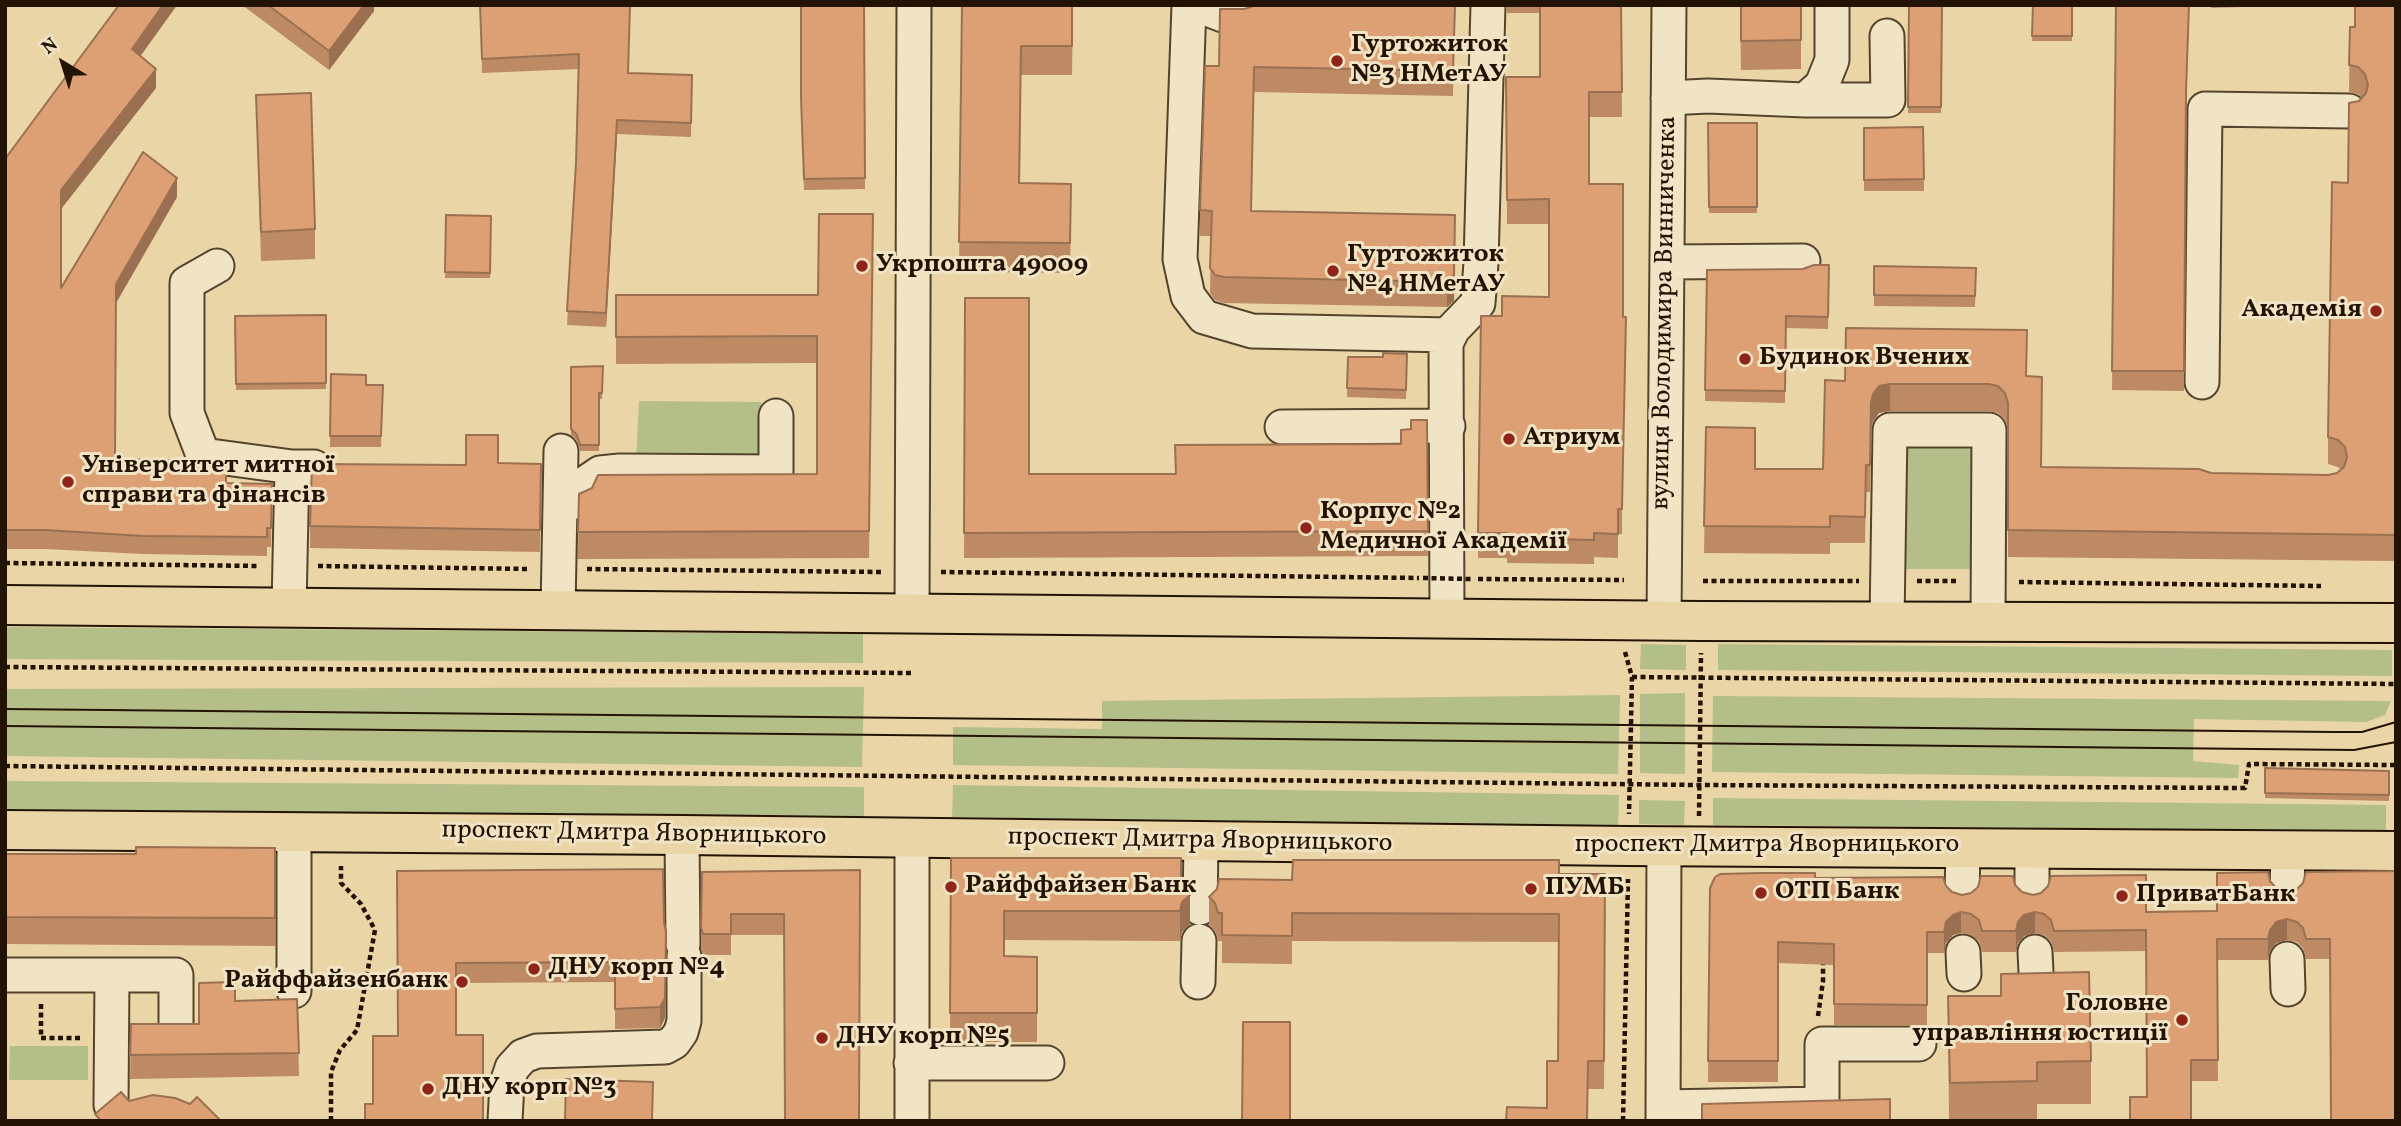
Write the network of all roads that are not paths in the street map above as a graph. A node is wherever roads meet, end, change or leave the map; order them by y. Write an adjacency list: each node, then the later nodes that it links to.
1 (915, 5): 27 (street)
2 (1189, 5): 15 (street)
3 (1197, 5): 4 (street)
4 (1244, 5)
5 (1488, 5): 15 (street)
6 (1669, 5): 9 (street, вулиця Володимира Винниченка)
7 (1832, 5): 10 (street)
8 (1887, 36): 10 (street)
9 (1668, 98): 10 (street); 13 (street, вулиця Володимира Винниченка)
10 (1805, 100)
11 (2349, 111): 16 (street)
12 (1803, 261): 13 (street)
13 (1667, 262): 29 (street, вулиця Володимира Винниченка)
14 (216, 266): 21 (street)
15 (1450, 335): 18 (street)
16 (2202, 382)
17 (776, 416): 23 (street)
18 (1448, 426): 19 (street); 28 (street)
19 (1282, 427)
20 (561, 451): 26 (street)
21 (292, 467): 22 (street); 25 (street)
22 (346, 467)
23 (578, 502)
24 (5, 605): 25 (main road)
25 (289, 607): 26 (main road)
26 (568, 610): 27 (main road)
27 (912, 612): 28 (main road)
28 (1447, 618): 29 (main road)
29 (1664, 620): 30 (main road)
30 (1887, 621): 31 (main road); 31 (street)
31 (1988, 622): 32 (main road)
32 (2396, 623)
33 (5, 830): 34 (main road, проспект Дмитра Яворницького)
34 (294, 831): 35 (main road, проспект Дмитра Яворницького); 51 (street)
35 (682, 835): 36 (main road, проспект Дмитра Яворницького); 58 (street)
36 (912, 839): 37 (main road, проспект Дмитра Яворницького); 54 (street)
37 (1201, 842): 38 (main road, проспект Дмитра Яворницького); 46 (street)
38 (1681, 847): 39 (main road, проспект Дмитра Яворницького); 57 (street)
39 (1963, 847): 40 (main road, проспект Дмитра Яворницького); 44 (street)
40 (2032, 847): 41 (main road, проспект Дмитра Яворницького); 45 (street)
41 (2288, 849): 42 (main road, проспект Дмитра Яворницького); 43 (street)
42 (2396, 851)
43 (2287, 893)
44 (1962, 897)
45 (2032, 897)
46 (1200, 908)
47 (1199, 941): 50 (street)
48 (5, 975): 49 (street)
49 (112, 975): 52 (street); 56 (street)
50 (1198, 982)
51 (294, 991)
52 (176, 1027)
53 (1919, 1044): 57 (street)
54 (911, 1063): 55 (street); 59 (street)
55 (1047, 1063)
56 (111, 1105)
57 (1663, 1114)
58 (505, 1121)
59 (912, 1121)

